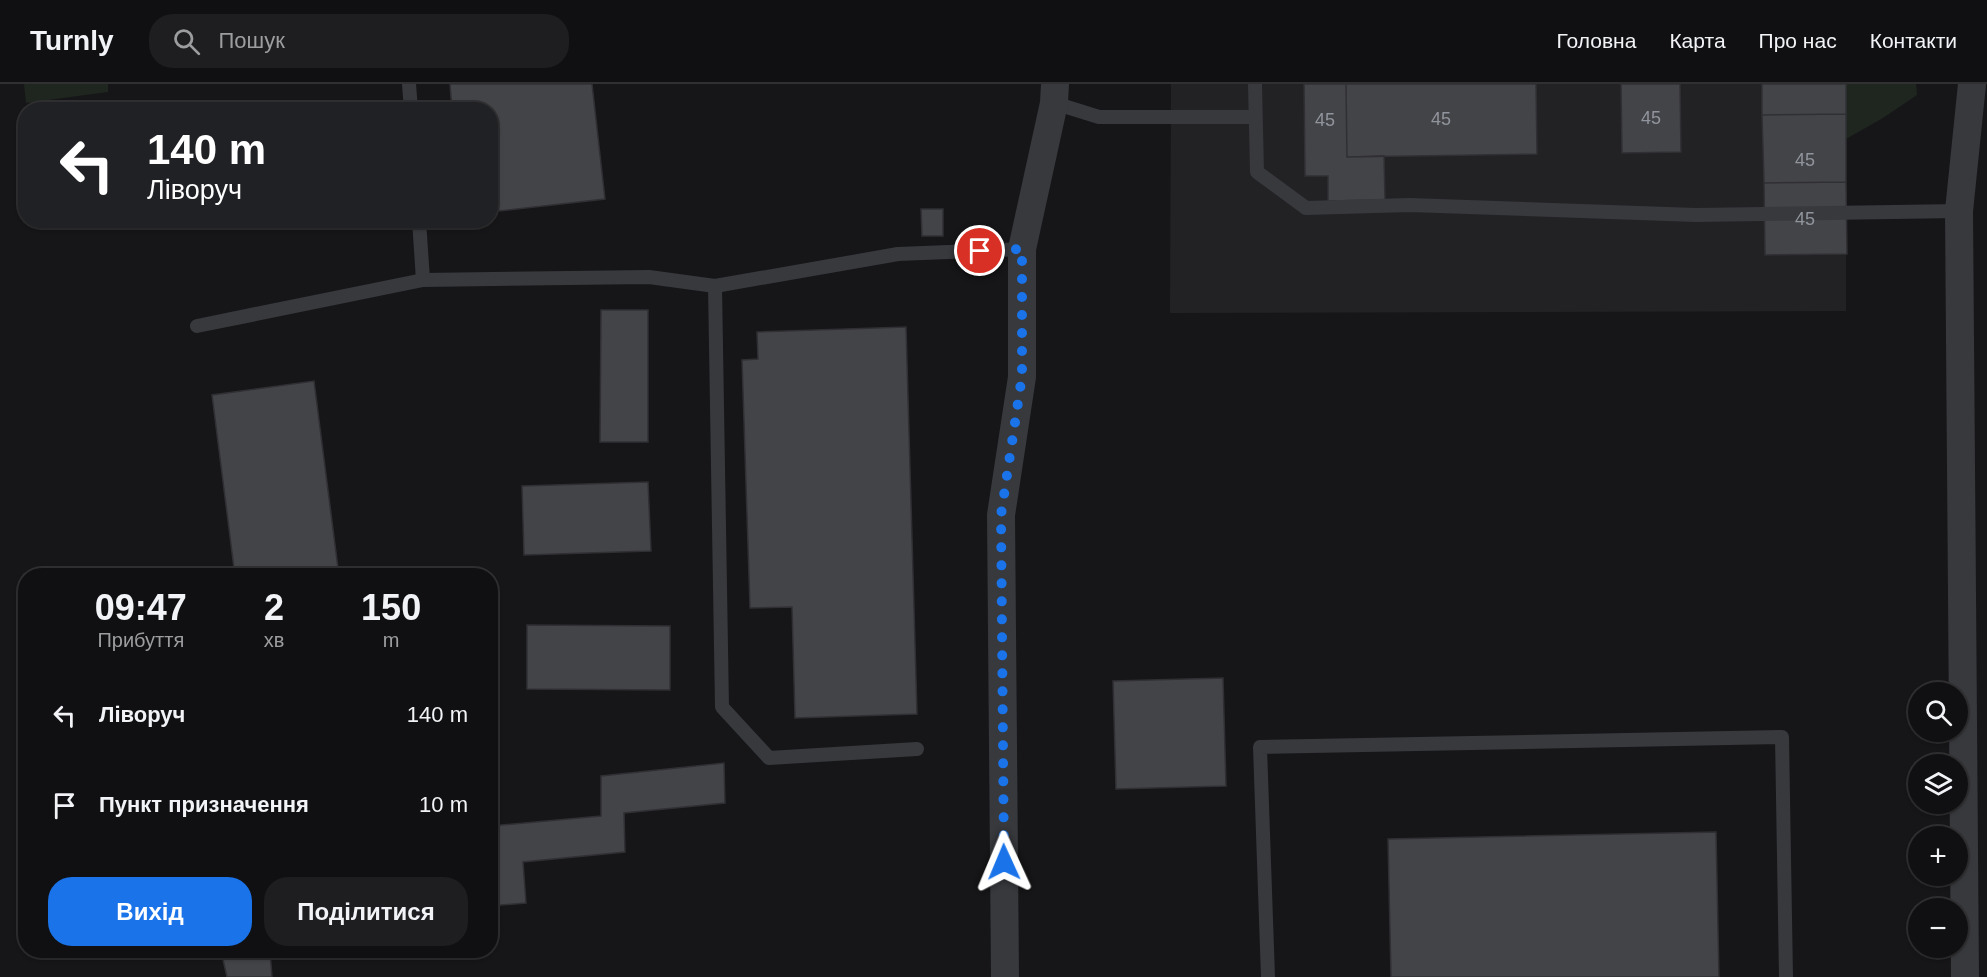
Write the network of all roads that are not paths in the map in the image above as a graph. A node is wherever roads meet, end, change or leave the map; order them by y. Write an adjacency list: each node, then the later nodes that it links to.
1 (409, 84): 5 (lane)
2 (1255, 84): 6 (lane)
3 (1972, 84): 7 (street)
4 (1054, 93): 6 (lane); 9 (street)
5 (410, 102)
6 (1255, 117): 7 (lane)
7 (1959, 211): 17 (street)
8 (419, 228): 10 (lane)
9 (1022, 249): 11 (lane); 14 (street)
10 (423, 280): 11 (lane); 12 (lane)
11 (715, 286): 13 (lane)
12 (197, 327)
13 (917, 749)
14 (1005, 977)
15 (1268, 977): 16 (lane)
16 (1786, 977)
17 (1965, 977)

